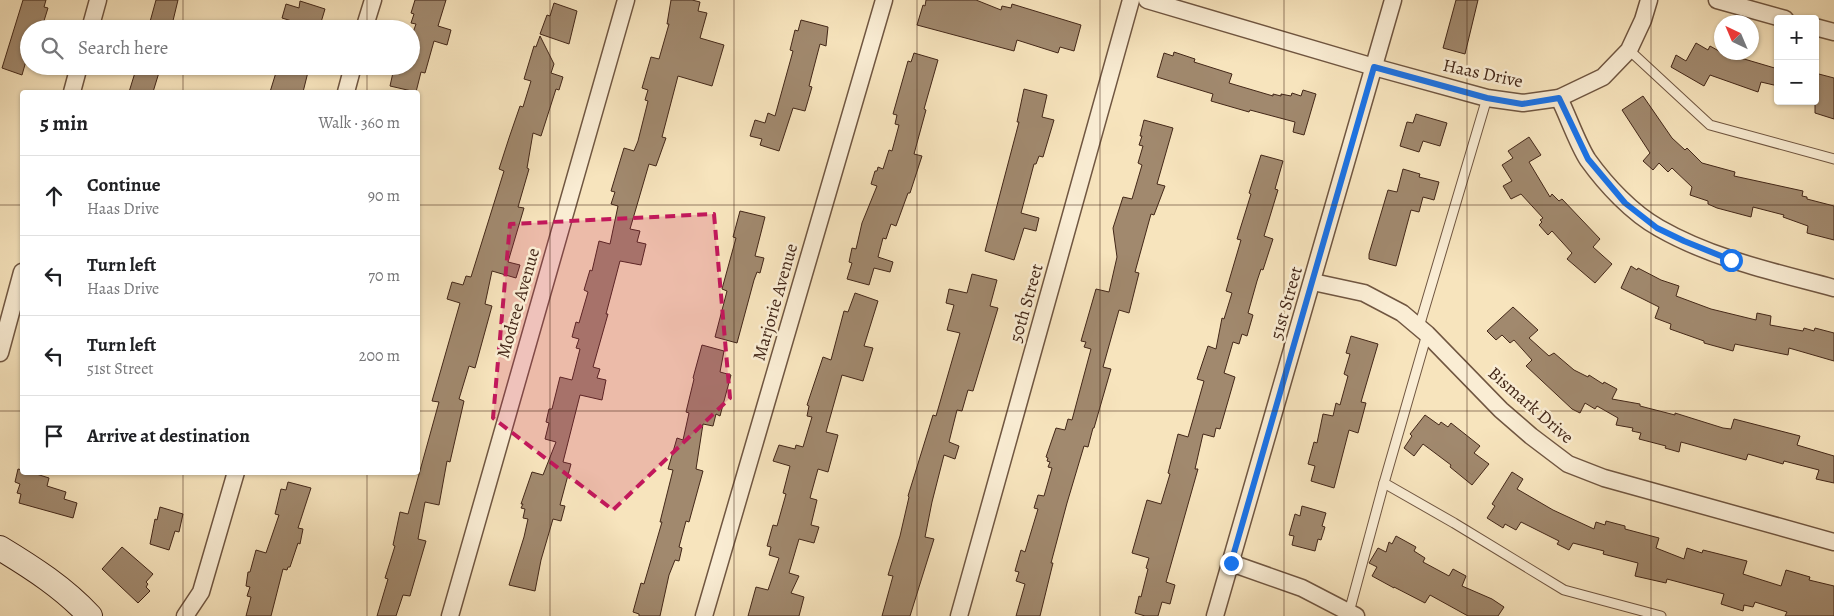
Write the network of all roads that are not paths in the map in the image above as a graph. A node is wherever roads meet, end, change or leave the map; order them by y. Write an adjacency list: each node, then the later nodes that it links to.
1 (98, 0): 11 (street)
2 (372, 0): 12 (street)
3 (626, 0): 37 (street, Modree Avenue)
4 (884, 0): 38 (street, Marjorie Avenue)
5 (1131, 0): 39 (street, 50th Street)
6 (1147, 0): 16 (street, Haas Drive)
7 (1393, 0): 16 (street, 51st Street)
8 (1649, 0): 15 (street, Haas Drive)
9 (1716, 0): 10 (street)
10 (1774, 16)
11 (92, 20)
12 (366, 20)
13 (1819, 28): 14 (street)
14 (1834, 32)
15 (1629, 50): 22 (street, Haas Drive); 23 (lane)
16 (1374, 67): 21 (street, Haas Drive); 25 (street, 51st Street)
17 (77, 75): 19 (street)
18 (351, 75): 20 (street)
19 (73, 90)
20 (347, 90)
21 (1487, 98): 22 (street, Haas Drive); 27 (lane)
22 (1559, 98): 26 (street)
23 (1834, 159)
24 (20, 279): 28 (street)
25 (1312, 282): 27 (street, Bismark Drive); 33 (street, 51st Street)
26 (1834, 288)
27 (1423, 330): 30 (lane); 31 (street, Bismark Drive)
28 (0, 353)
29 (235, 475): 36 (street)
30 (1384, 483): 34 (lane); 41 (lane)
31 (1834, 542)
32 (0, 548): 35 (street)
33 (1231, 563): 34 (street); 40 (street, 51st Street)
34 (1351, 615)
35 (90, 616)
36 (185, 616)
37 (450, 616)
38 (704, 616)
39 (959, 616)
40 (1215, 616)
41 (1660, 616)

